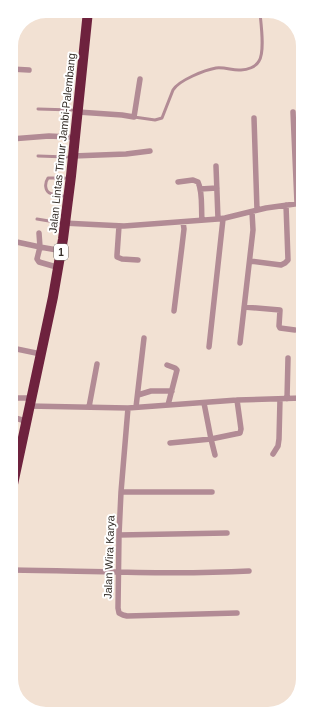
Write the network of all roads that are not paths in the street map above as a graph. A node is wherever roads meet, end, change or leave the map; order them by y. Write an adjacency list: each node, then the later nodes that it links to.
1 (82, 18): 8 (highway, Jalan Lintas Timur Jambi-Palembang / 1)
2 (87, 18): 8 (highway, Jalan Lintas Timur Jambi-Palembang / 1)
3 (260, 18): 10 (lane)
4 (18, 69): 5 (street)
5 (29, 70)
6 (140, 79): 10 (street)
7 (38, 109): 8 (lane)
8 (75, 111): 10 (street); 12 (highway, Jalan Lintas Timur Jambi-Palembang / 1); 16 (highway, Jalan Lintas Timur Jambi-Palembang / 1)
9 (293, 112): 17 (street)
10 (134, 117)
11 (254, 118): 26 (street)
12 (69, 136): 13 (street); 16 (highway, Jalan Lintas Timur Jambi-Palembang / 1)
13 (18, 137)
14 (150, 151): 16 (street)
15 (38, 156): 16 (lane)
16 (70, 157): 19 (highway, Jalan Lintas Timur Jambi-Palembang / 1); 31 (highway, Jalan Lintas Timur Jambi-Palembang / 1)
17 (296, 158)
18 (216, 166): 21 (street)
19 (65, 178): 23 (highway, Jalan Lintas Timur Jambi-Palembang / 1); 23 (lane)
20 (178, 182): 22 (street)
21 (217, 188): 22 (street); 28 (street)
22 (200, 189): 29 (street)
23 (63, 196): 31 (highway, Jalan Lintas Timur Jambi-Palembang / 1)
24 (296, 203): 25 (street)
25 (286, 205): 26 (street); 38 (street)
26 (254, 211): 28 (street); 38 (street)
27 (37, 219): 31 (lane)
28 (220, 219): 29 (street); 45 (street)
29 (202, 220): 30 (street)
30 (183, 222): 32 (street); 41 (street)
31 (63, 223): 32 (street); 36 (highway, Jalan Lintas Timur Jambi-Palembang / 1); 58 (highway, Jalan Lintas Timur Jambi-Palembang / 1)
32 (119, 226): 37 (street)
33 (39, 233): 35 (street)
34 (18, 242): 35 (street)
35 (40, 247): 36 (street); 39 (street)
36 (57, 250): 39 (highway, Jalan Lintas Timur Jambi-Palembang / 1)
37 (138, 260)
38 (250, 261): 40 (street)
39 (53, 266): 47 (highway, Jalan Lintas Timur Jambi-Palembang / 1)
40 (244, 307): 42 (street); 44 (street)
41 (174, 311)
42 (295, 330)
43 (144, 338): 52 (street)
44 (240, 344)
45 (209, 348)
46 (18, 349): 47 (street)
47 (36, 353): 58 (highway, Jalan Lintas Timur Jambi-Palembang / 1)
48 (288, 358): 55 (street)
49 (97, 364): 61 (street)
50 (167, 365): 51 (street)
51 (172, 391): 52 (street); 60 (street)
52 (138, 394): 63 (street)
53 (296, 398): 55 (street)
54 (280, 399): 55 (street); 57 (street); 69 (street)
55 (287, 399)
56 (18, 400): 58 (street)
57 (237, 400): 59 (street); 67 (street)
58 (27, 403): 61 (street); 65 (highway, Jalan Lintas Timur Jambi-Palembang / 1); 70 (highway, Jalan Lintas Timur Jambi-Palembang / 1)
59 (204, 403): 60 (street); 67 (street)
60 (168, 405): 63 (street)
61 (89, 407): 62 (street)
62 (128, 408): 63 (street); 72 (street, Jalan Wira Karya)
63 (136, 408)
64 (18, 419): 65 (street)
65 (22, 420): 66 (highway, Jalan Lintas Timur Jambi-Palembang / 1)
66 (18, 435)
67 (211, 439): 68 (street); 71 (street)
68 (170, 443)
69 (273, 454)
70 (18, 455)
71 (215, 455)
72 (121, 492): 73 (street); 75 (street, Jalan Wira Karya)
73 (212, 492)
74 (227, 533): 75 (street)
75 (119, 535): 78 (street, Jalan Wira Karya)
76 (18, 570): 78 (street)
77 (249, 571): 78 (street)
78 (119, 572): 79 (street, Jalan Wira Karya)
79 (237, 613)

